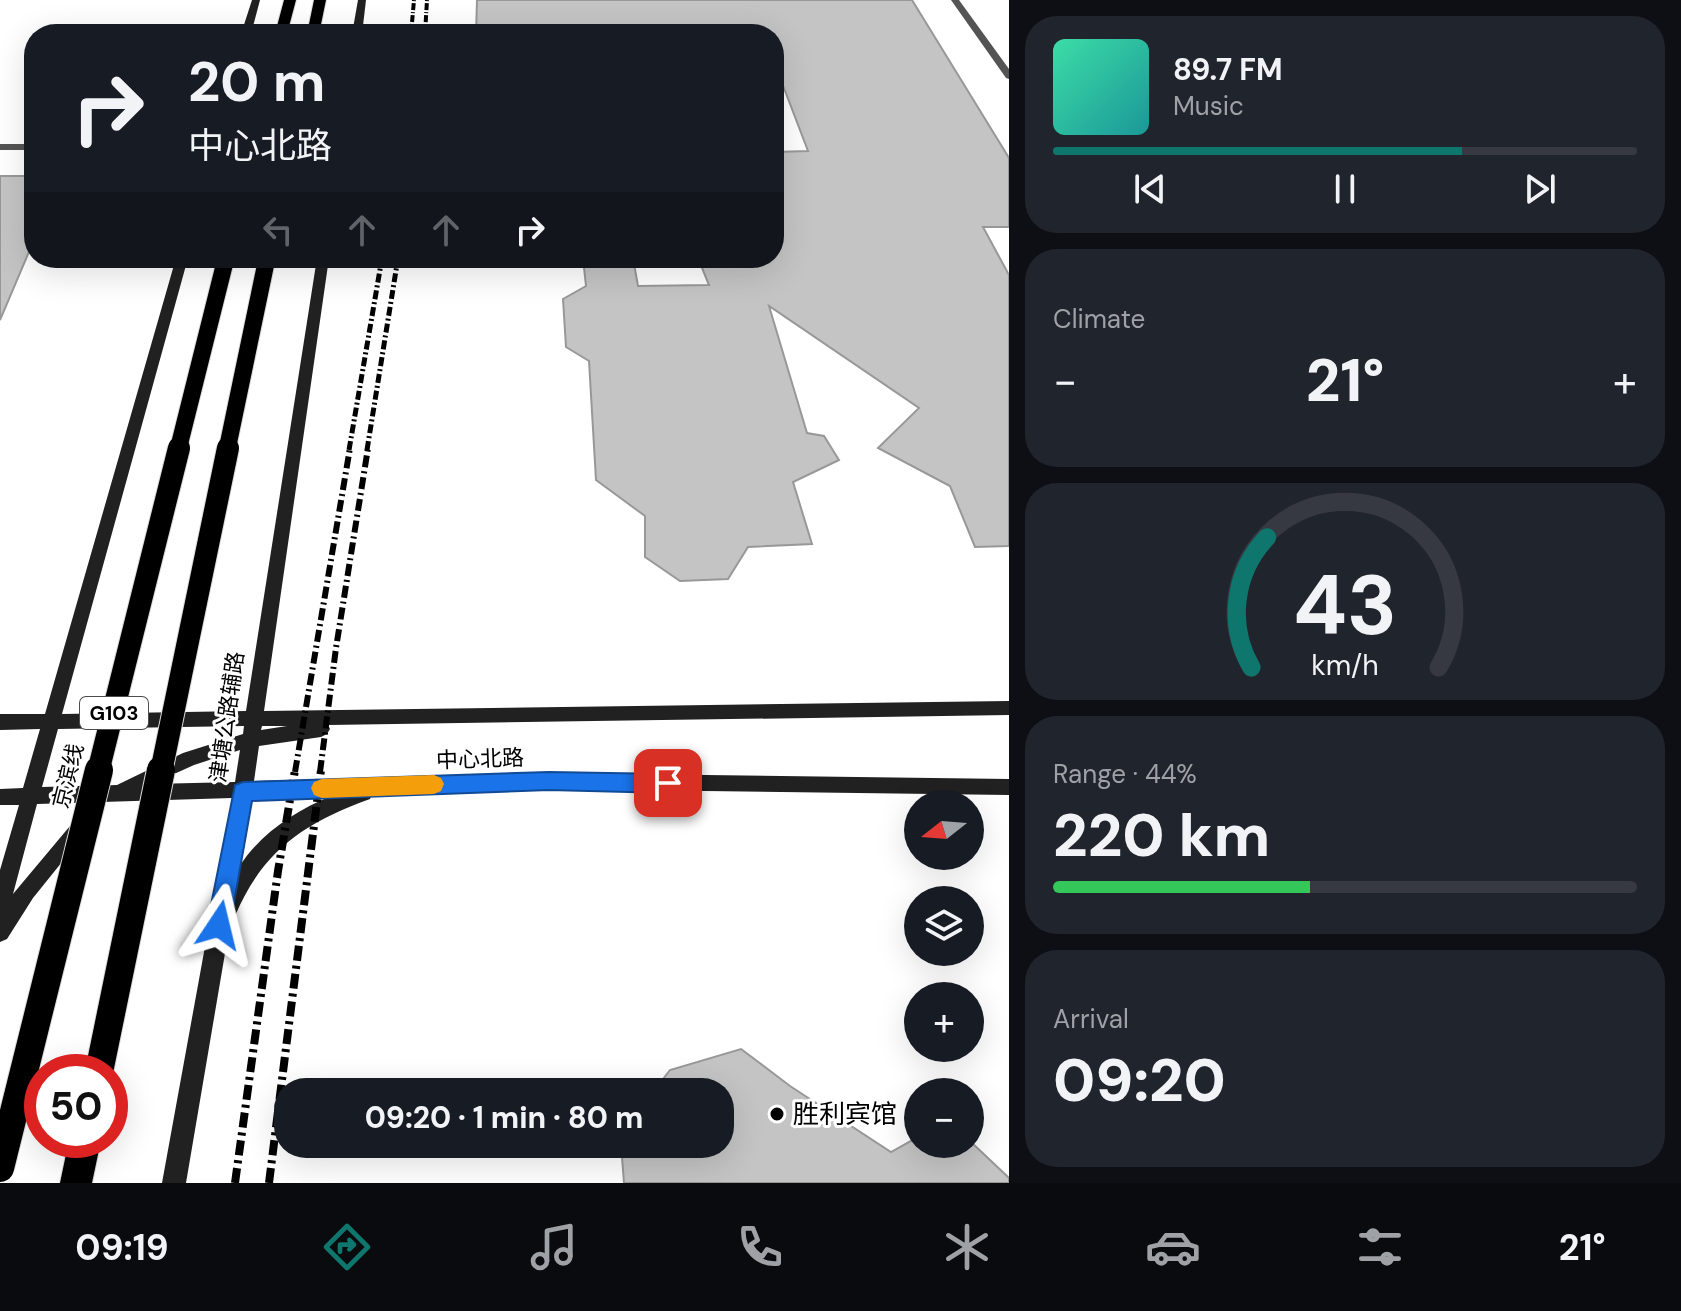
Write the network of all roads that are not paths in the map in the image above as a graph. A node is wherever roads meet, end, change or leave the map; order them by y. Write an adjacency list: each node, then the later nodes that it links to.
1 (256, 0): 6 (main road)
2 (290, 0): 7 (highway)
3 (320, 0): 8 (highway)
4 (362, 0): 9 (main road)
5 (955, 0): 10 (street)
6 (249, 24)
7 (284, 24)
8 (315, 24)
9 (358, 24)
10 (1009, 76)
11 (0, 147): 12 (street)
12 (24, 147)
13 (179, 268): 21 (main road)
14 (224, 268): 34 (highway, 京滨线 / G103, bridge)
15 (265, 268): 32 (highway, G103, bridge)
16 (321, 268): 19 (main road, 津塘公路辅路)
17 (1009, 708): 18 (main road, 中心北路)
18 (410, 718): 19 (main road, 中心北路); 22 (main road)
19 (253, 721): 21 (main road, 中心北路); 22 (main road, 津塘公路辅路)
20 (0, 722): 21 (main road, 中心北路)
21 (52, 722): 28 (main road)
22 (250, 741): 25 (main road, 津塘公路辅路); 26 (main road)
23 (402, 785): 24 (main road, 中心北路); 25 (main road, 中心北路); 31 (main road)
24 (1009, 787)
25 (243, 791): 26 (main road, 中心北路); 31 (main road, 津塘公路辅路)
26 (117, 795): 28 (main road, 中心北路); 30 (main road)
27 (0, 797): 28 (main road, 中心北路)
28 (31, 797): 29 (main road)
29 (0, 904)
30 (0, 932)
31 (214, 952): 36 (main road, 津塘公路辅路)
32 (103, 1054)
33 (81, 1158): 35 (highway)
34 (0, 1168)
35 (76, 1183)
36 (174, 1183)

